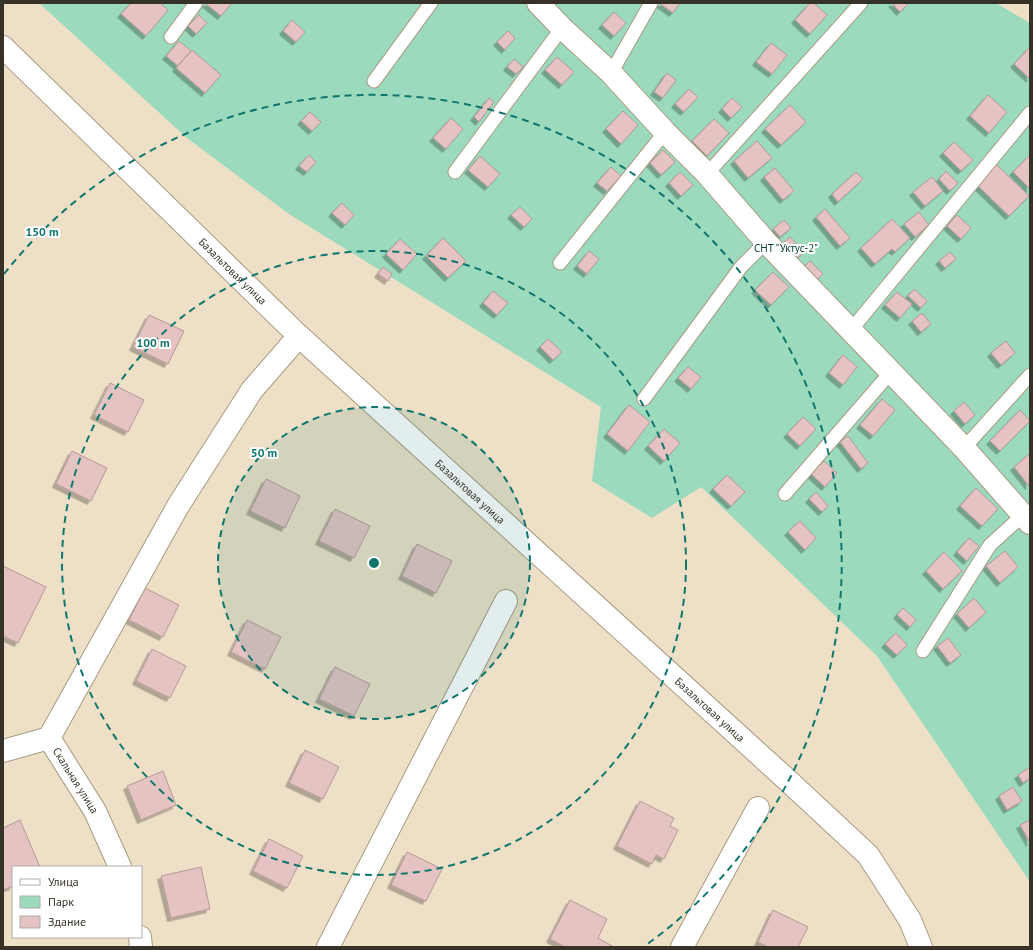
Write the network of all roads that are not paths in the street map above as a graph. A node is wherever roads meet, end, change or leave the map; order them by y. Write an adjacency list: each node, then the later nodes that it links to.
1 (196, 3): 7 (lane)
2 (431, 3): 10 (lane)
3 (538, 3): 6 (street)
4 (651, 3): 9 (lane)
5 (861, 3): 14 (lane)
6 (562, 28): 9 (street); 13 (lane)
7 (171, 37)
8 (3, 46): 18 (street, Базальтовая улица)
9 (611, 73): 12 (street)
10 (374, 81)
11 (1030, 113): 17 (lane)
12 (665, 132): 14 (street); 16 (lane)
13 (455, 172)
14 (708, 174): 15 (street)
15 (766, 242): 17 (street); 21 (lane)
16 (560, 263)
17 (851, 330): 19 (street)
18 (299, 336): 27 (street); 33 (street, Базальтовая улица)
19 (891, 372): 22 (street); 23 (lane)
20 (1030, 375): 22 (lane)
21 (644, 398)
22 (964, 448): 24 (street)
23 (785, 494)
24 (1026, 519): 26 (lane)
25 (506, 601): 31 (street)
26 (923, 651)
27 (49, 738): 28 (street, Скальная улица); 30 (street, Скальная улица)
28 (3, 751)
29 (758, 808): 32 (street)
30 (120, 866)
31 (328, 947)
32 (682, 947)
33 (921, 947)

